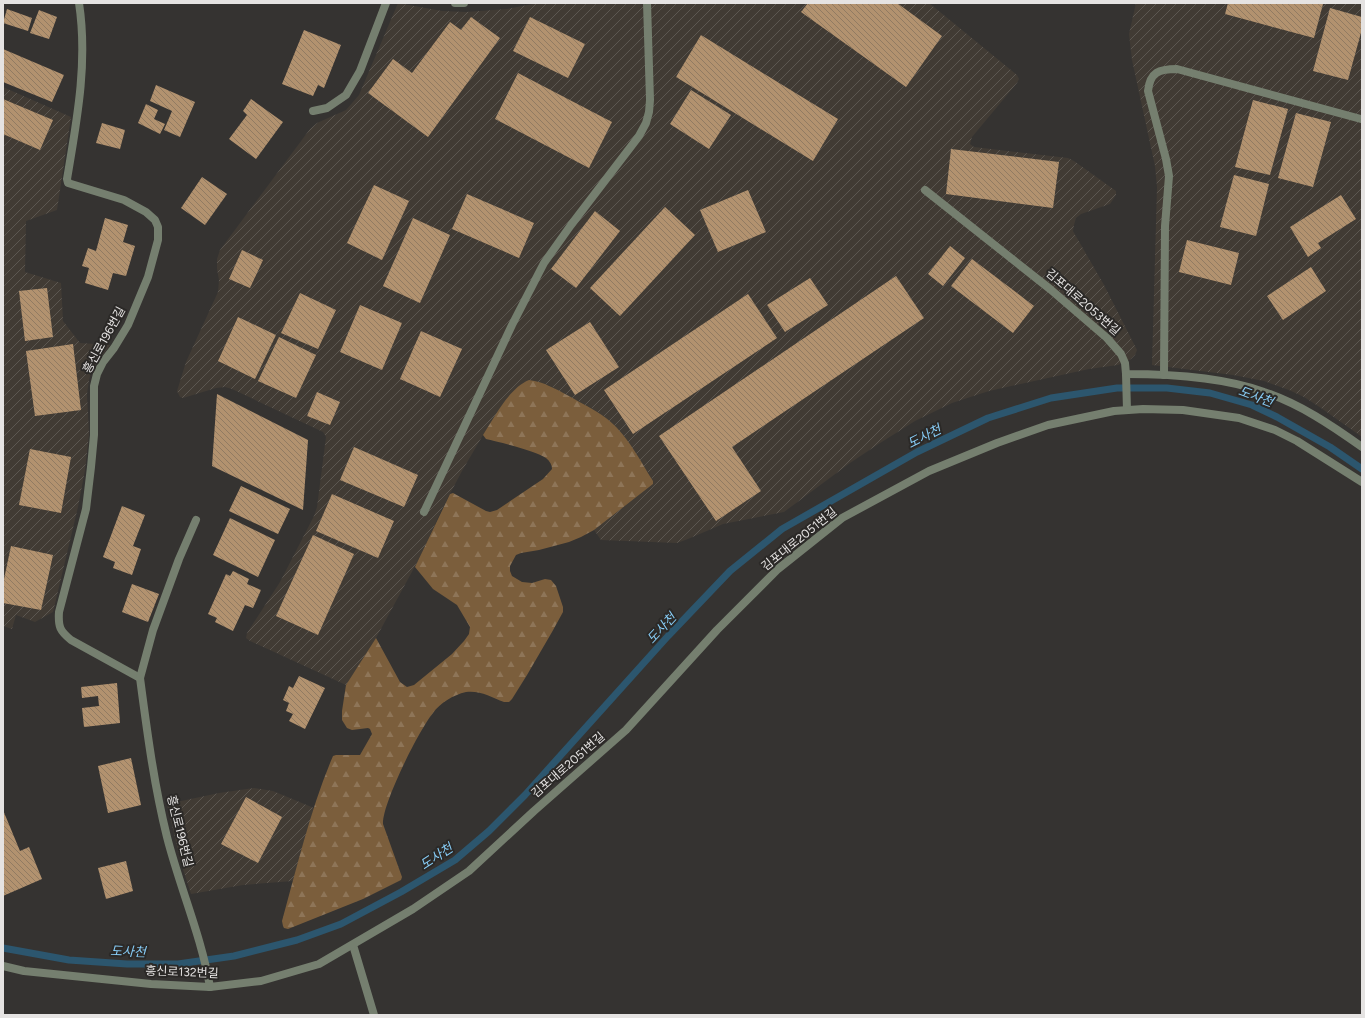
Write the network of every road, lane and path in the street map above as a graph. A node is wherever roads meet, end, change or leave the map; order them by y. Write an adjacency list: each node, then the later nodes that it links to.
1 (79, 3): 16 (lane, 흥신로196번길)
2 (386, 3): 6 (lane)
3 (455, 3): 4 (lane)
4 (464, 3)
5 (647, 3): 14 (lane)
6 (313, 111)
7 (1361, 119): 10 (lane)
8 (925, 190): 9 (lane, 김포대로2053번길)
9 (1126, 374): 10 (lane); 11 (lane, 김포대로2053번길)
10 (1164, 375): 12 (lane)
11 (1127, 406): 13 (lane, 김포대로2051번길); 17 (lane, 김포대로2051번길)
12 (1362, 447)
13 (1362, 482)
14 (424, 512)
15 (196, 520): 16 (lane, 흥신로196번길)
16 (140, 678): 19 (lane, 흥신로196번길)
17 (353, 945): 19 (lane, 흥신로132번길); 20 (lane)
18 (3, 966): 19 (lane, 흥신로132번길)
19 (210, 987)
20 (374, 1015)

